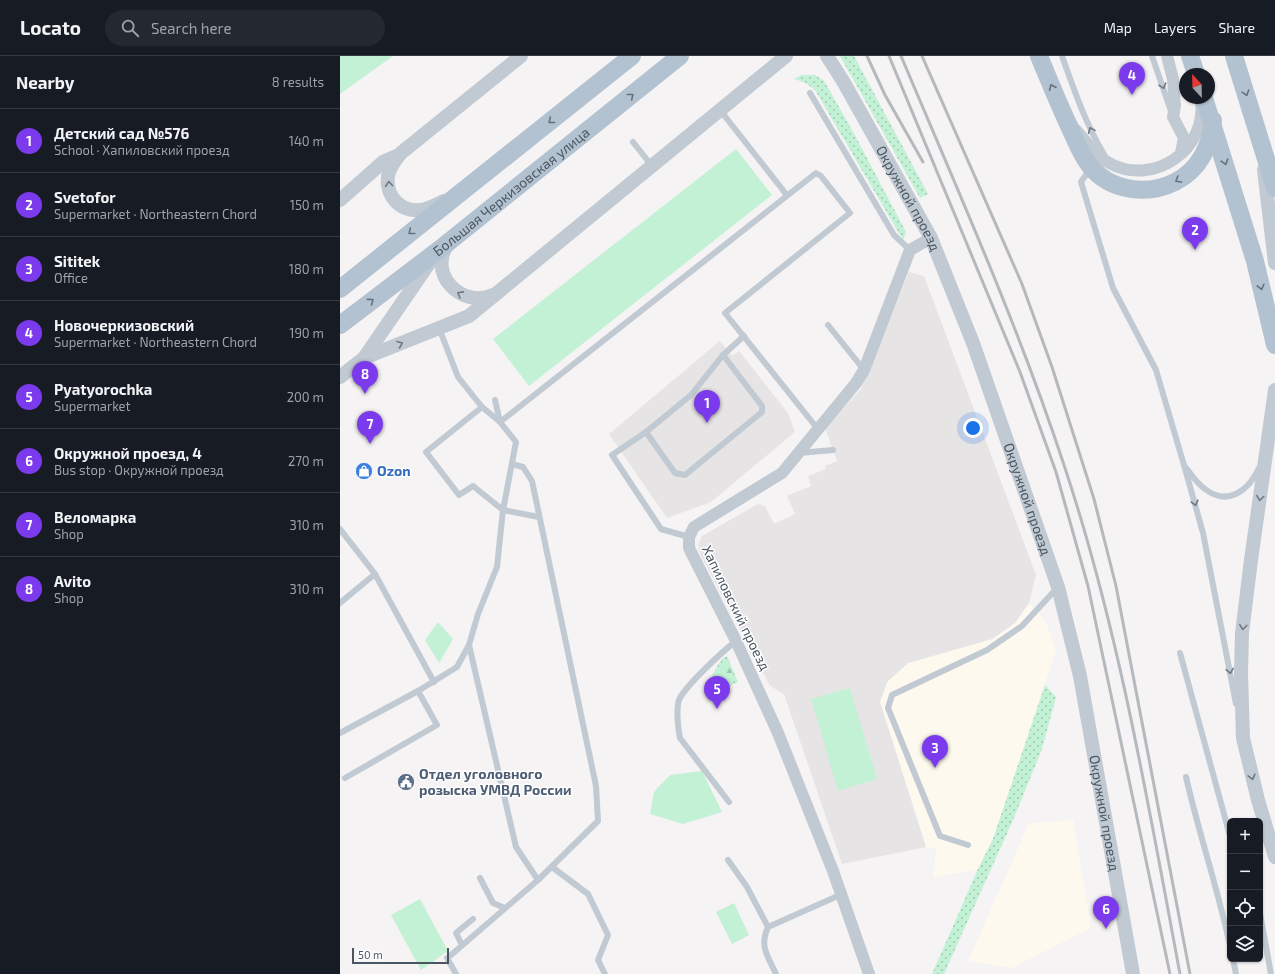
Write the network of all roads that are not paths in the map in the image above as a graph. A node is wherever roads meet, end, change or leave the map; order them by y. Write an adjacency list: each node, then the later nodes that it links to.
1 (521, 56): 20 (street)
2 (632, 56): 26 (main road, one-way to 26)
3 (680, 56): 30 (main road, Большая Черкизовская улица, one-way to 3)
4 (786, 56): 15 (street)
5 (827, 56): 29 (street, Окружной проезд)
6 (1039, 56): 17 (main road, one-way to 6)
7 (1062, 56): 22 (lane, one-way to 7)
8 (1152, 56): 16 (lane, one-way to 16)
9 (1167, 56): 16 (street)
10 (1234, 56): 18 (main road, one-way to 18)
11 (810, 93): 31 (lane)
12 (1200, 104): 21 (street)
13 (1206, 104): 39 (main road, one-way to 39, bridge)
14 (1210, 104): 24 (main road, one-way to 24)
15 (720, 110): 23 (street); 27 (lane)
16 (1173, 117): 21 (street)
17 (1066, 118): 22 (street); 24 (main road)
18 (1260, 138): 25 (main road); 32 (street)
19 (633, 142): 23 (lane)
20 (401, 154): 26 (street, one-way to 20); 28 (street)
21 (1181, 155): 22 (street)
22 (1110, 164)
23 (652, 166): 34 (street)
24 (1091, 168): 54 (lane)
25 (1275, 188)
26 (464, 190): 33 (main road, one-way to 33)
27 (786, 194): 38 (lane); 47 (lane)
28 (340, 200)
29 (931, 238): 31 (street); 60 (street, Окружной проезд)
30 (446, 244): 34 (street, one-way to 30); 35 (main road, Большая Черкизовская улица, one-way to 30); 41 (street)
31 (910, 250): 42 (street, Хапиловский проезд)
32 (1275, 263)
33 (340, 289)
34 (496, 293): 37 (street)
35 (340, 325)
36 (828, 325): 42 (lane)
37 (439, 328): 41 (street, one-way to 37); 46 (lane)
38 (744, 336): 40 (lane); 48 (lane)
39 (1275, 345)
40 (723, 356): 49 (lane); 49 (lane)
41 (364, 358): 43 (street)
42 (864, 370): 48 (street, Хапиловский проезд)
43 (340, 377)
44 (1275, 390): 50 (street)
45 (495, 400): 47 (lane)
46 (482, 407): 47 (lane); 55 (lane)
47 (500, 422): 53 (lane)
48 (817, 428): 52 (street, Хапиловский проезд)
49 (646, 432): 58 (lane)
50 (1268, 440): 54 (lane); 68 (street, one-way to 68)
51 (833, 450): 52 (lane)
52 (797, 453): 58 (street, Хапиловский проезд)
53 (512, 464): 55 (lane); 56 (lane)
54 (1184, 465): 68 (lane, one-way to 68)
55 (503, 510): 56 (lane); 63 (lane)
56 (539, 517): 76 (lane)
57 (340, 529): 59 (lane)
58 (688, 537): 62 (street, Хапиловский проезд)
59 (375, 574): 61 (lane); 65 (lane)
60 (1058, 587): 73 (lane); 91 (street, Окружной проезд)
61 (340, 603)
62 (736, 641): 71 (lane); 79 (street, Хапиловский проезд)
63 (469, 645): 65 (lane); 78 (lane)
64 (1180, 653): 72 (lane)
65 (434, 682): 66 (lane)
66 (418, 691): 67 (lane); 70 (lane)
67 (340, 734)
68 (1243, 738): 74 (street, one-way to 74)
69 (1186, 777): 84 (lane)
70 (345, 778)
71 (729, 802)
72 (1227, 825)
73 (968, 845)
74 (1275, 857)
75 (728, 860): 83 (lane)
76 (552, 867): 78 (lane); 88 (lane)
77 (480, 878): 80 (lane)
78 (538, 880): 80 (lane)
79 (840, 894): 83 (lane); 90 (street, Хапиловский проезд)
80 (505, 908): 85 (lane)
81 (473, 919): 85 (lane)
82 (1262, 926): 93 (lane)
83 (768, 927): 89 (lane)
84 (1227, 934)
85 (462, 945): 87 (lane)
86 (1234, 962): 92 (lane)
87 (456, 974)
88 (605, 974)
89 (776, 974)
90 (869, 974)
91 (1133, 974)
92 (1236, 974)
93 (1271, 974)

